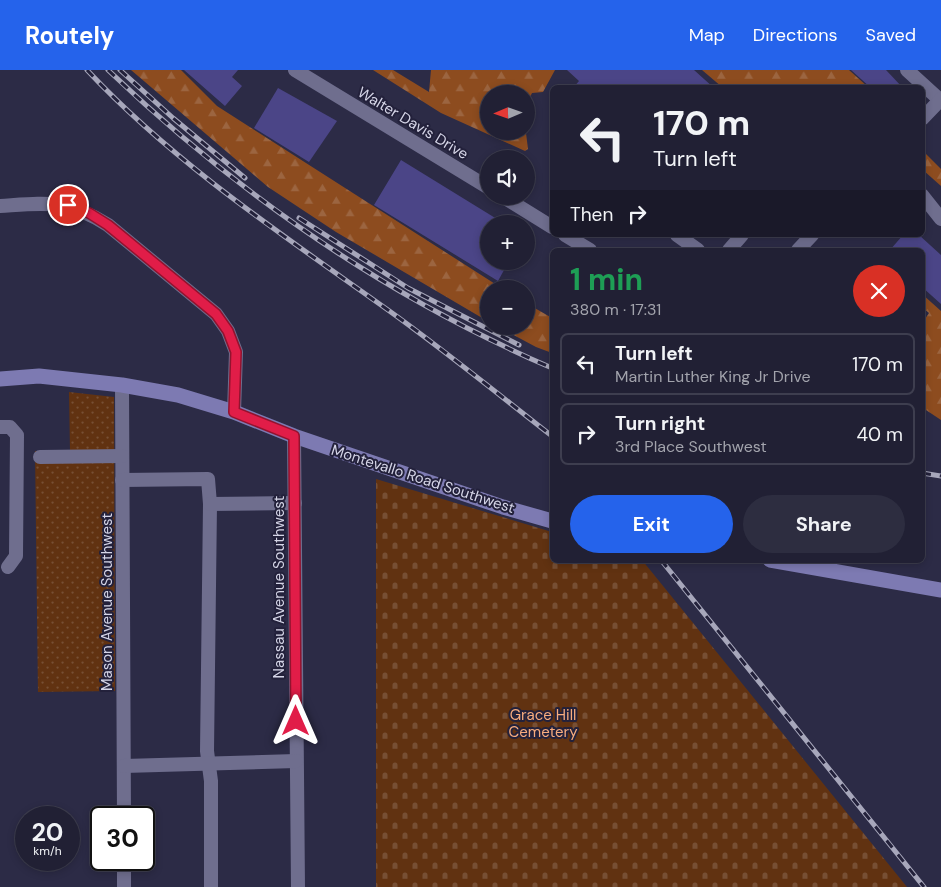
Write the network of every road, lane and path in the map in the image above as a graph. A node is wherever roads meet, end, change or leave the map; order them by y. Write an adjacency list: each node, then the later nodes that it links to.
1 (295, 70): 5 (street, Walter Davis Drive)
2 (912, 72): 3 (street)
3 (940, 100): 4 (street)
4 (925, 116)
5 (480, 183)
6 (925, 199): 9 (street)
7 (517, 205): 10 (street)
8 (0, 206): 19 (street)
9 (941, 219)
10 (550, 226)
11 (568, 237): 14 (street)
12 (680, 237): 15 (street)
13 (740, 237): 16 (street)
14 (587, 248)
15 (695, 248)
16 (731, 248)
17 (0, 378): 18 (main road, Montevallo Road Southwest)
18 (122, 385): 19 (main road, Montevallo Road Southwest); 22 (street, Mason Avenue Southwest)
19 (234, 412): 21 (main road, Montevallo Road Southwest)
20 (0, 427): 29 (street)
21 (294, 436): 25 (street, Nassau Avenue Southwest); 27 (main road, Montevallo Road Southwest)
22 (122, 456): 23 (street); 24 (street, Mason Avenue Southwest)
23 (40, 458)
24 (122, 480): 26 (street); 33 (street, Mason Avenue Southwest)
25 (295, 503): 26 (street); 31 (street, Nassau Avenue Southwest)
26 (210, 504): 32 (street)
27 (550, 520)
28 (787, 563): 30 (main road)
29 (8, 567)
30 (941, 590)
31 (296, 761): 32 (street); 38 (street, Nassau Avenue Southwest)
32 (208, 763): 33 (street); 37 (street)
33 (124, 766): 34 (street, Mason Avenue Southwest)
34 (124, 806)
35 (124, 871): 36 (street)
36 (124, 887)
37 (211, 887)
38 (298, 887)

